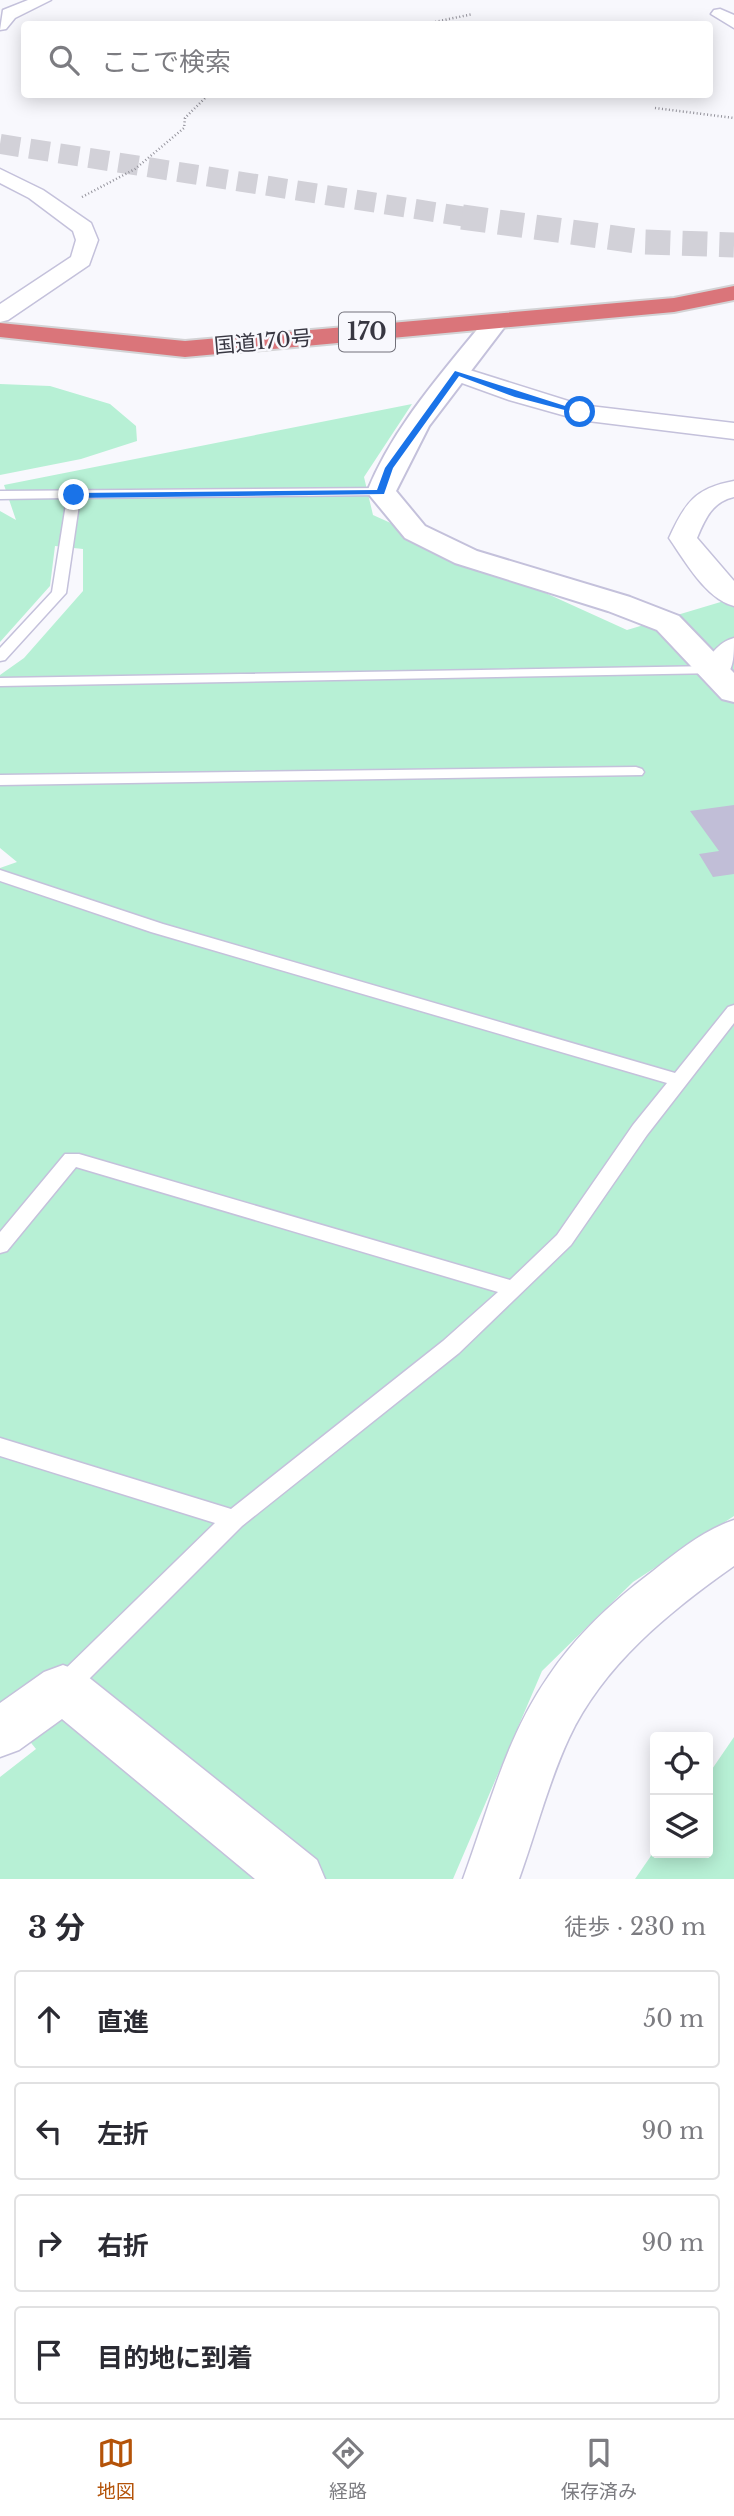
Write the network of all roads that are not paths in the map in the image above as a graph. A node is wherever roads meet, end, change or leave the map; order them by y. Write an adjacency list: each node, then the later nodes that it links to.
1 (43, 0): 2 (street)
2 (0, 25)
3 (0, 175): 5 (street)
4 (734, 293): 6 (highway, 国道170号 / 170)
5 (0, 315)
6 (497, 321): 7 (highway, 国道170号 / 170); 8 (street)
7 (0, 330)
8 (457, 373): 9 (street); 11 (street)
9 (734, 431)
10 (734, 489): 14 (street)
11 (381, 492): 13 (lane); 16 (street)
12 (0, 495): 13 (lane)
13 (74, 495): 15 (lane)
14 (734, 597)
15 (0, 657)
16 (728, 670): 17 (lane)
17 (0, 682)
18 (636, 772): 19 (lane)
19 (0, 780)
20 (0, 874): 22 (lane)
21 (734, 1011): 22 (lane)
22 (679, 1080): 24 (lane)
23 (0, 1246): 24 (lane)
24 (514, 1289): 26 (lane)
25 (0, 1447): 26 (lane)
26 (234, 1519): 28 (lane)
27 (734, 1540): 31 (street)
28 (63, 1688): 29 (street); 30 (street)
29 (0, 1733)
30 (297, 1879)
31 (491, 1879)

